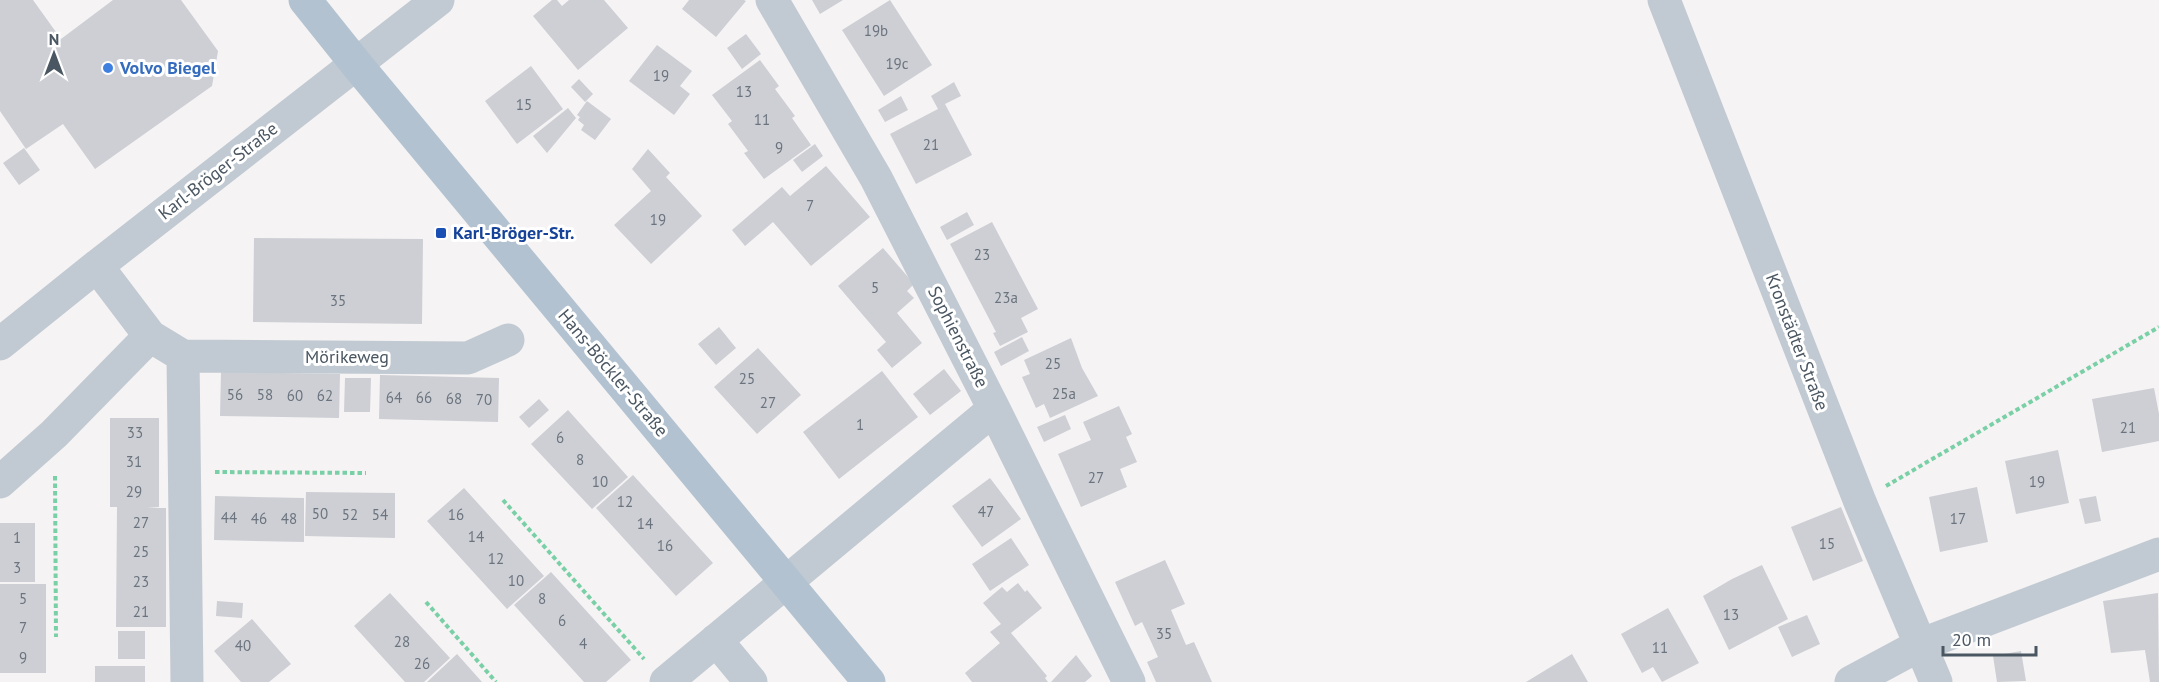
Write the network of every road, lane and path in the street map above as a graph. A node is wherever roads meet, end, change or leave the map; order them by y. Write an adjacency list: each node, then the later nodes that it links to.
1 (305, 0): 5 (main road, Hans-Böckler-Straße)
2 (438, 0): 5 (street, Karl-Bröger-Straße)
3 (772, 0): 12 (street, Sophienstraße)
4 (1664, 0): 18 (street, Kronstädter Straße)
5 (357, 65): 6 (street, Karl-Bröger-Straße); 20 (main road, Hans-Böckler-Straße)
6 (97, 266): 8 (street); 10 (street, Karl-Bröger-Straße)
7 (2159, 327): 18 (path)
8 (150, 336): 11 (street); 13 (street)
9 (508, 340): 11 (street, Mörikeweg)
10 (0, 344)
11 (183, 356): 14 (street)
12 (994, 409): 20 (street); 30 (street, Sophienstraße)
13 (54, 434): 16 (street); 22 (path)
14 (184, 471): 15 (path); 26 (street)
15 (366, 473)
16 (0, 482)
17 (503, 500): 25 (path)
18 (1860, 502): 24 (street, Kronstädter Straße)
19 (2159, 554): 24 (street)
20 (786, 583): 23 (street); 29 (main road, Hans-Böckler-Straße)
21 (426, 602): 27 (path)
22 (56, 637)
23 (716, 640): 25 (street); 28 (street)
24 (1920, 645): 31 (street); 32 (street, Kronstädter Straße)
25 (658, 673)
26 (187, 682)
27 (496, 682)
28 (751, 682)
29 (869, 682)
30 (1129, 682)
31 (1851, 682)
32 (1936, 682)

